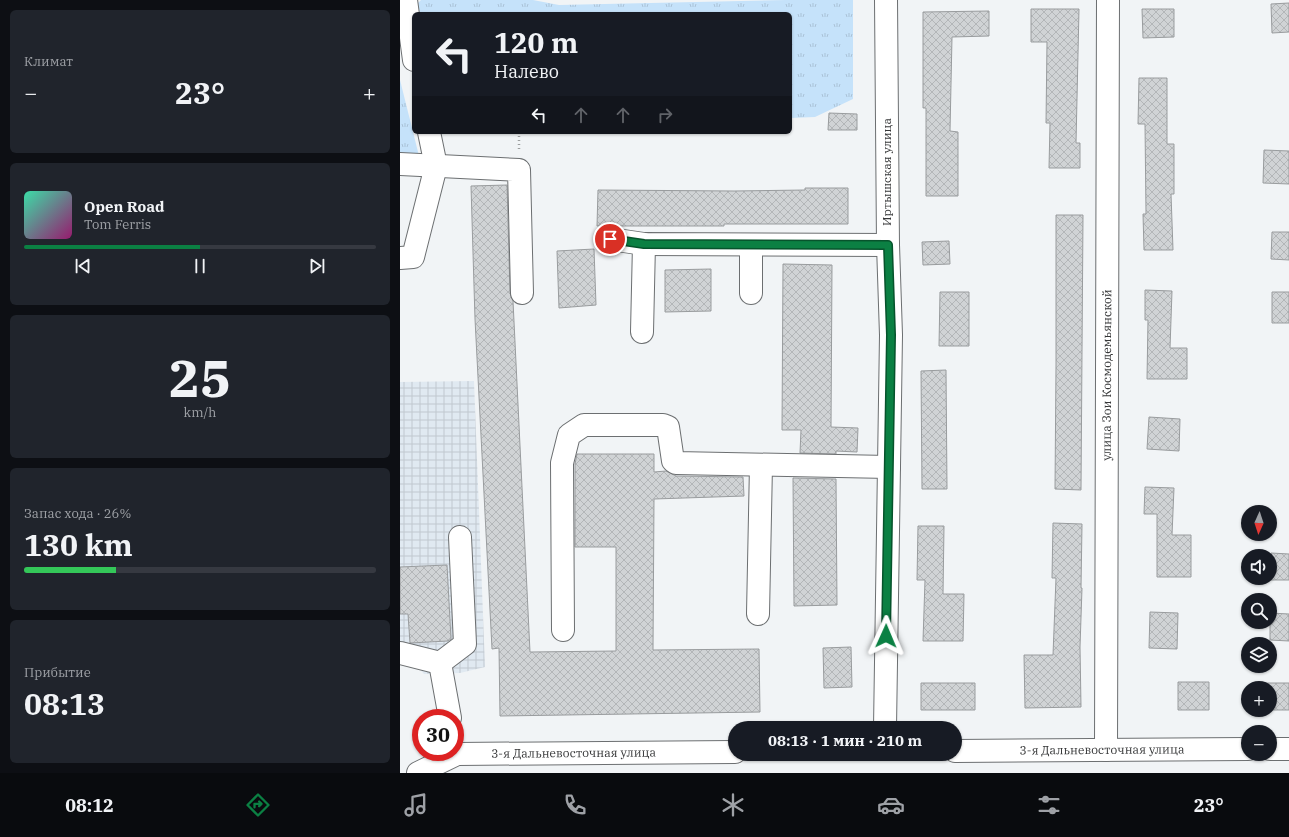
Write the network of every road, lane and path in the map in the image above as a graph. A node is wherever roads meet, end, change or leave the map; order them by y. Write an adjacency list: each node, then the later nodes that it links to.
1 (406, 0): 4 (street)
2 (886, 0): 11 (street, Иртышская улица)
3 (1108, 0): 29 (street, улица Зои Космодемьянской)
4 (412, 45)
5 (429, 134): 7 (street)
6 (400, 164): 7 (street)
7 (436, 166): 12 (street); 13 (street)
8 (610, 239): 9 (street)
9 (644, 244): 10 (street); 15 (street)
10 (751, 244): 11 (street); 14 (street)
11 (888, 245): 17 (street, Иртышская улица)
12 (400, 258)
13 (522, 293)
14 (751, 293)
15 (642, 332)
16 (761, 465): 17 (street); 19 (street); 20 (street)
17 (889, 467): 24 (street, Иртышская улица)
18 (460, 537): 22 (street)
19 (758, 614)
20 (563, 630)
21 (400, 653): 22 (street)
22 (440, 663): 23 (street)
23 (448, 709)
24 (885, 721)
25 (1241, 749): 29 (street, 3-я Дальневосточная улица)
26 (1277, 749): 27 (street)
27 (1289, 749)
28 (464, 750): 33 (street, 3-я Дальневосточная улица)
29 (1106, 750): 30 (street, 3-я Дальневосточная улица)
30 (962, 751)
31 (728, 752): 33 (street, 3-я Дальневосточная улица)
32 (436, 761): 34 (street, 3-я Дальневосточная улица)
33 (536, 763)
34 (418, 773)

